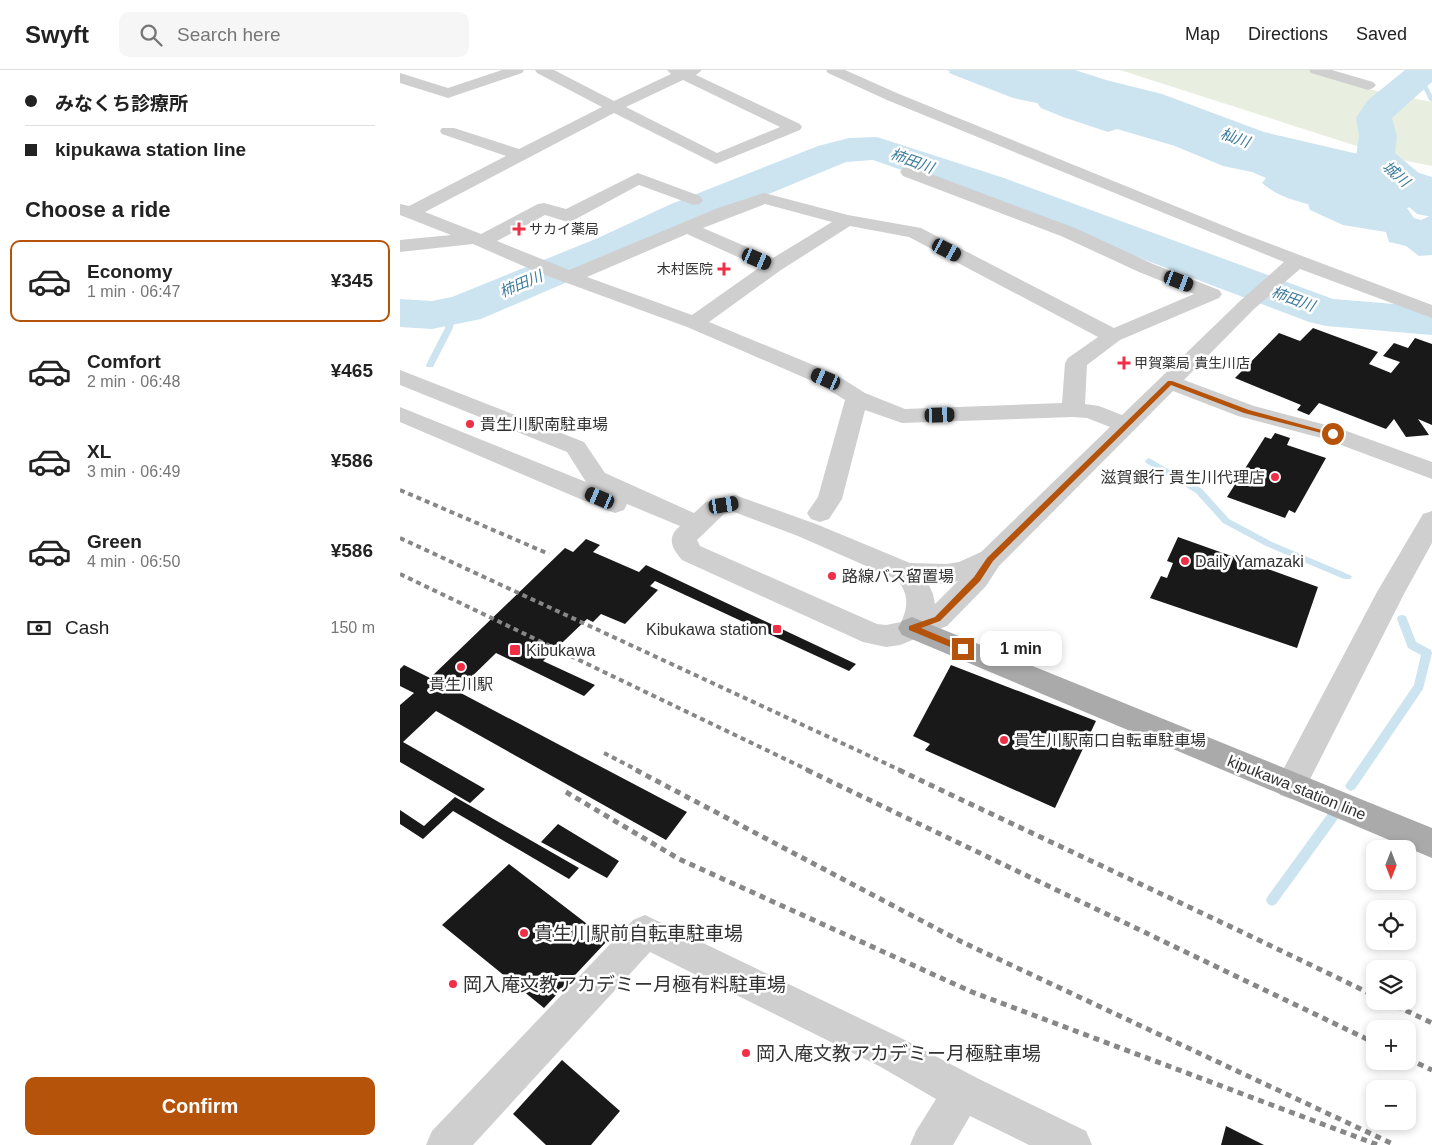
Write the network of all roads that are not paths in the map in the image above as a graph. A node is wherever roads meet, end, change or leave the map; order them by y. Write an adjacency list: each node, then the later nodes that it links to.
1 (517, 70): 6 (street)
2 (542, 70): 8 (street)
3 (833, 70): 18 (street)
4 (1316, 70): 7 (street)
5 (685, 72): 8 (street); 8 (street)
6 (400, 78)
7 (1368, 85)
8 (612, 107): 10 (street)
9 (448, 131): 10 (street)
10 (520, 155): 13 (street)
11 (909, 172): 23 (street)
12 (694, 200): 16 (street)
13 (405, 211): 16 (street)
14 (847, 220): 15 (street); 19 (street); 23 (street)
15 (688, 228): 19 (street); 20 (street)
16 (479, 239): 17 (street); 20 (street)
17 (400, 246)
18 (1297, 261): 21 (street); 27 (street)
19 (774, 266): 22 (street)
20 (558, 273): 22 (street)
21 (1432, 312)
22 (694, 323): 28 (street)
23 (1113, 336): 29 (street)
24 (400, 358): 25 (street)
25 (400, 369)
26 (400, 377): 35 (street)
27 (1170, 382): 31 (street); 32 (street)
28 (858, 398): 29 (street); 33 (street)
29 (1073, 410): 31 (street)
30 (400, 414): 35 (street)
31 (1125, 426): 36 (street)
32 (1432, 471)
33 (820, 513)
34 (1432, 520): 39 (street)
35 (693, 529): 37 (street); 38 (street)
36 (990, 560): 37 (street); 38 (street)
37 (907, 573): 38 (street)
38 (912, 628): 39 (main road, kipukawa station line)
39 (1291, 785): 40 (main road, kipukawa station line)
40 (1432, 842)
41 (963, 1092): 42 (street); 43 (street); 44 (street)
42 (446, 1145)
43 (930, 1145)
44 (1072, 1145)

